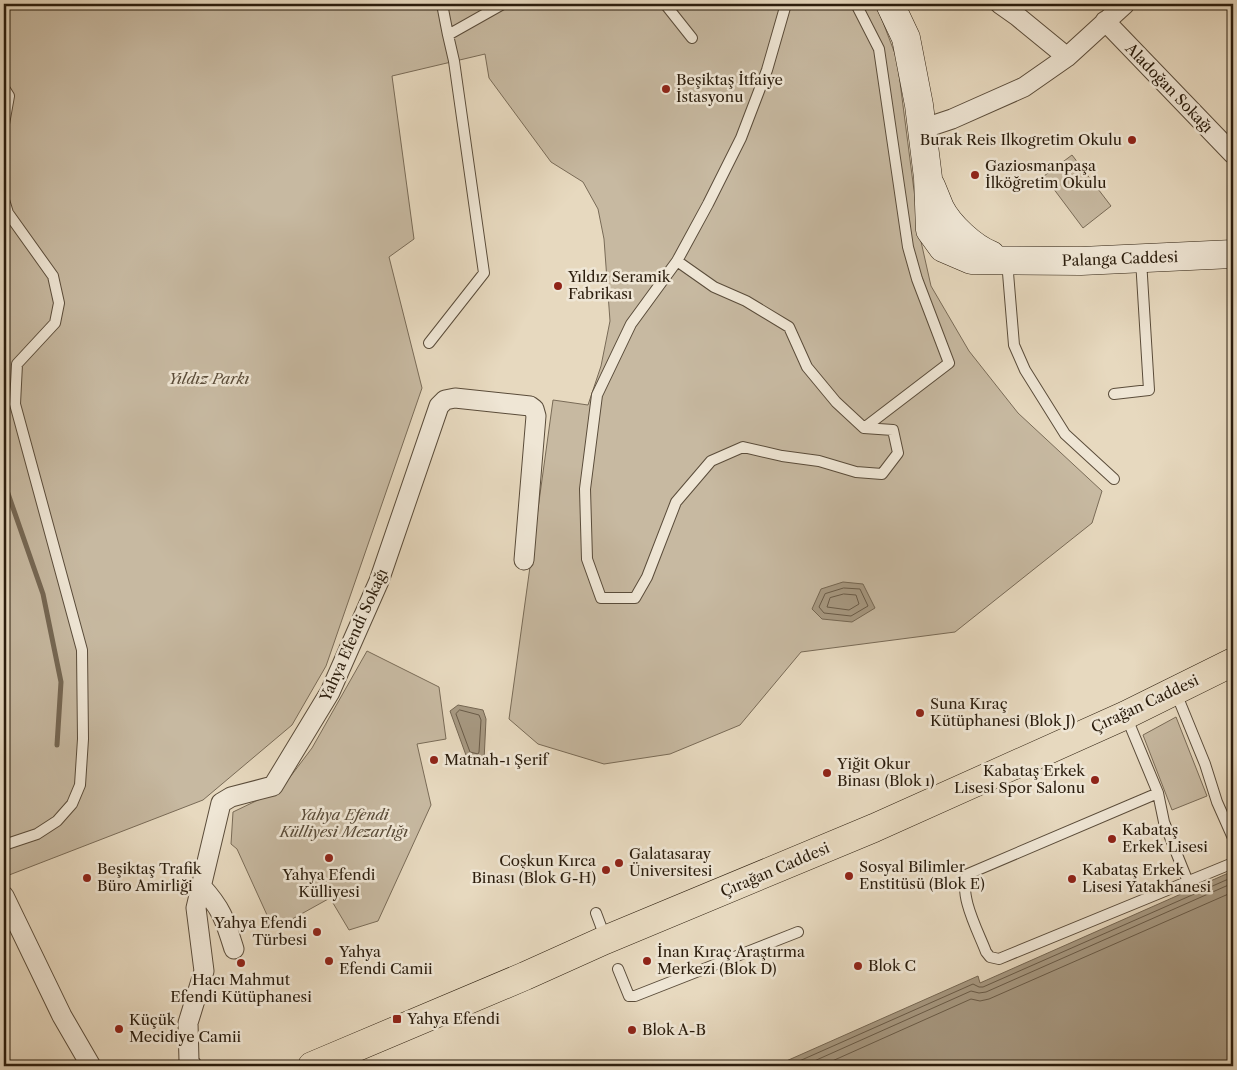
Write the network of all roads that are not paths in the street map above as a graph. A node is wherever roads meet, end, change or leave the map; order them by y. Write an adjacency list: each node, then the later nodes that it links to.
1 (442, 4): 10 (lane)
2 (503, 4): 10 (lane)
3 (665, 4): 11 (lane)
4 (786, 4): 21 (lane)
5 (856, 4): 24 (lane)
6 (1000, 4): 12 (street)
7 (1125, 4): 9 (street)
8 (894, 6): 15 (main road, Palanga Caddesi)
9 (1105, 22): 12 (street); 16 (street, Aladoğan Sokağı)
10 (448, 36): 22 (lane)
11 (692, 38)
12 (1067, 57): 15 (street)
13 (4, 88): 14 (lane)
14 (4, 124)
15 (922, 129): 20 (main road, Palanga Caddesi)
16 (1233, 154)
17 (4, 200): 32 (lane)
18 (1233, 254): 19 (main road, Palanga Caddesi)
19 (1141, 259): 20 (main road, Palanga Caddesi); 23 (lane)
20 (1007, 260): 25 (lane)
21 (677, 261): 24 (lane); 24 (lane)
22 (429, 343)
23 (1114, 394)
24 (864, 428)
25 (1114, 479)
26 (524, 560): 35 (street, Yahya Efendi Sokağı)
27 (1233, 662): 28 (main road, Çırağan Caddesi)
28 (1175, 691): 29 (main road, Çırağan Caddesi); 31 (lane)
29 (1126, 715): 30 (lane); 44 (main road, Çırağan Caddesi)
30 (1158, 793): 34 (lane); 34 (lane)
31 (1233, 838)
32 (4, 845)
33 (1233, 863): 34 (lane)
34 (1188, 882)
35 (201, 886): 40 (street); 43 (street, Yahya Efendi Sokağı)
36 (4, 896): 42 (street)
37 (596, 913): 38 (lane)
38 (602, 929)
39 (798, 932): 41 (lane)
40 (234, 950)
41 (618, 969)
42 (91, 1066)
43 (192, 1066)
44 (312, 1066)

